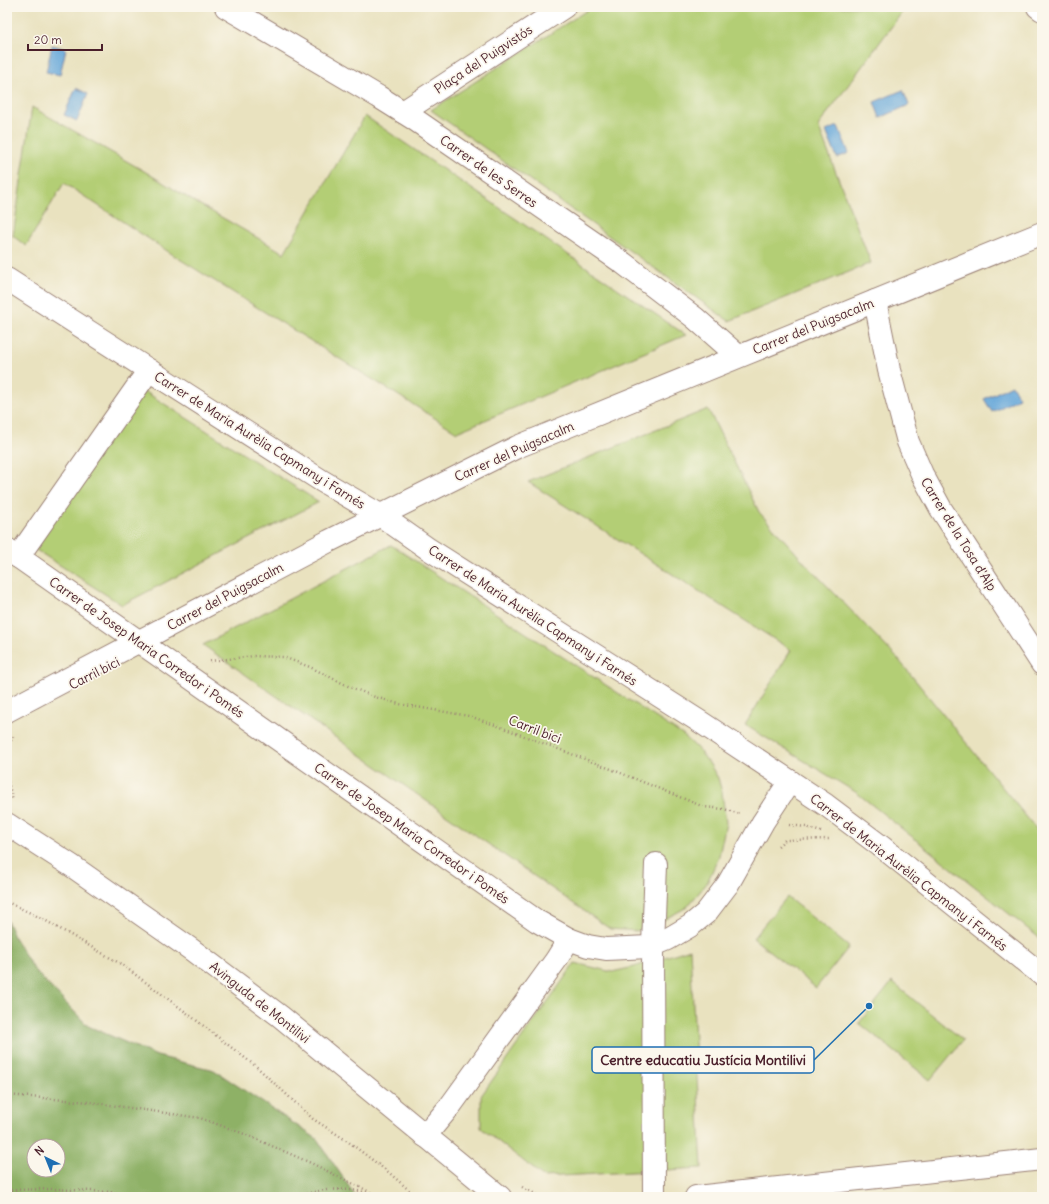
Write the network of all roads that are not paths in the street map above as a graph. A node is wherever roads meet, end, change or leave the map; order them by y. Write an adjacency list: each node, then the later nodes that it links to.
1 (226, 7): 5 (street, Carrer de les Serres)
2 (564, 7): 5 (street, Plaça del Puigvistós)
3 (1038, 7): 4 (street)
4 (1042, 10)
5 (403, 112): 9 (street, Carrer de les Serres)
6 (1042, 233): 8 (street, Carrer del Puigsacalm)
7 (7, 279): 10 (street, Carrer de Maria Aurèlia Capmany i Farnés)
8 (875, 301): 9 (street, Carrer del Puigsacalm); 14 (street, Carrer de la Tosa d'Alp)
9 (738, 356): 11 (street, Carrer del Puigsacalm)
10 (149, 370): 11 (street, Carrer de Maria Aurèlia Capmany i Farnés); 12 (street)
11 (380, 515): 13 (street, Carrer del Puigsacalm); 16 (street, Carrer de Maria Aurèlia Capmany i Farnés)
12 (13, 553): 13 (street, Carrer de Josep Maria Corredor i Pomés)
13 (140, 641): 15 (street, Carrer del Puigsacalm); 19 (street, Carrer de Josep Maria Corredor i Pomés)
14 (1042, 664)
15 (7, 711)
16 (790, 781): 20 (street, Carrer de Josep Maria Corredor i Pomés); 21 (street, Carrer de Maria Aurèlia Capmany i Farnés)
17 (7, 824): 22 (street, Avinguda de Montilivi)
18 (656, 864): 20 (street)
19 (569, 939): 20 (street, Carrer de Josep Maria Corredor i Pomés); 22 (street)
20 (653, 945): 25 (street)
21 (1042, 975)
22 (425, 1136): 24 (street, Avinguda de Montilivi)
23 (1042, 1159): 26 (street)
24 (500, 1197)
25 (654, 1197)
26 (696, 1197)

